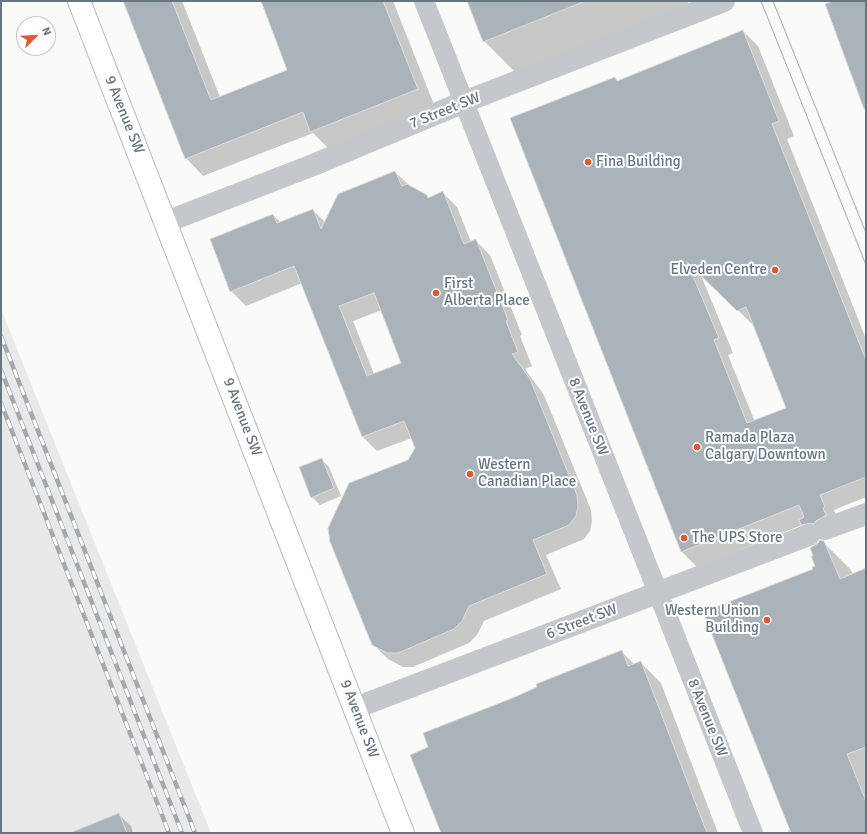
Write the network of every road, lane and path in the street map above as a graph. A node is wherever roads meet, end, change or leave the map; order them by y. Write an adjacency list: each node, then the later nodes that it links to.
1 (78, 1): 5 (main road, 9 Avenue SW)
2 (424, 1): 4 (street, 8 Avenue SW)
3 (724, 1): 4 (street, 7 Street SW)
4 (464, 102): 5 (street, 7 Street SW); 7 (street, 8 Avenue SW)
5 (166, 222): 8 (main road, 9 Avenue SW)
6 (866, 514): 7 (street, 6 Street SW)
7 (658, 592): 8 (street, 6 Street SW); 10 (street, 8 Avenue SW)
8 (355, 708): 9 (main road, 9 Avenue SW)
9 (403, 833)
10 (753, 833)

